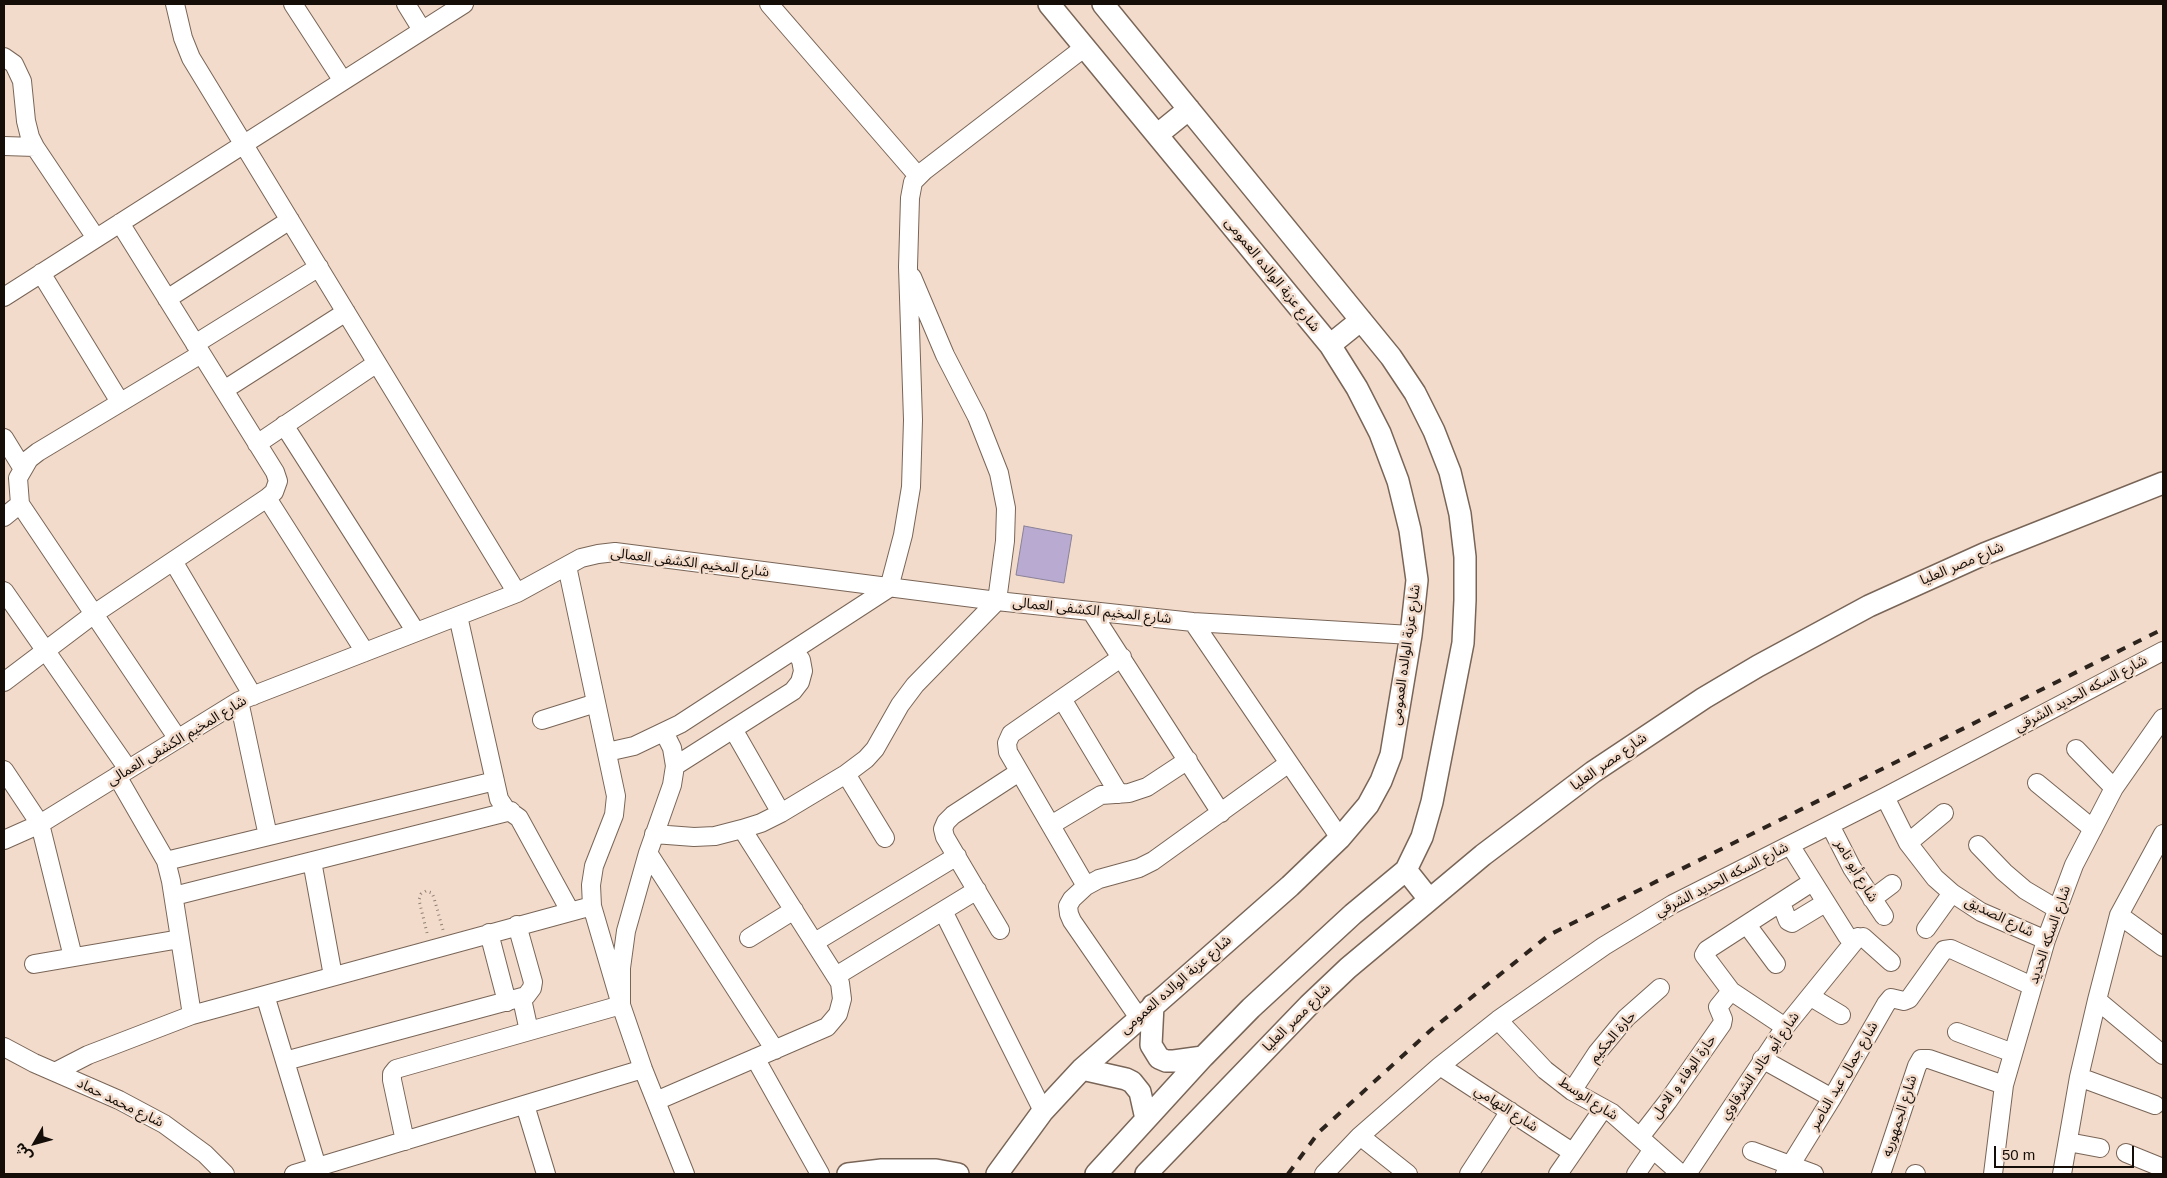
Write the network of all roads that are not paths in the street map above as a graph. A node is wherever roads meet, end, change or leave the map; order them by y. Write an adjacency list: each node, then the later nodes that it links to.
1 (175, 4): 14 (street)
2 (293, 4): 11 (street)
3 (406, 4): 8 (street)
4 (464, 4): 8 (street)
5 (769, 4): 17 (street)
6 (1049, 4): 9 (street, شارع عزبة الوالده العمومى)
7 (1103, 4): 12 (street)
8 (422, 30): 11 (street)
9 (1085, 47): 13 (street, شارع عزبة الوالده العمومى); 17 (street)
10 (4, 57): 16 (street)
11 (343, 81): 14 (street)
12 (1189, 109): 13 (street); 27 (street)
13 (1157, 135): 28 (street, شارع عزبة الوالده العمومى)
14 (244, 144): 18 (street); 19 (street)
15 (4, 146): 16 (street)
16 (35, 147): 20 (street)
17 (918, 176): 22 (street)
18 (290, 220): 21 (street); 25 (street)
19 (120, 223): 20 (street); 25 (street)
20 (96, 238): 23 (street)
21 (318, 267): 26 (street); 29 (street)
22 (908, 267): 43 (street); 46 (street)
23 (41, 274): 24 (street); 32 (street)
24 (4, 297)
25 (167, 299): 29 (street)
26 (346, 312): 30 (street); 31 (street)
27 (1361, 320): 28 (street); 103 (street)
28 (1330, 346): 52 (street, شارع عزبة الوالده العمومى)
29 (198, 349): 31 (street); 32 (street)
30 (377, 363): 33 (street); 45 (street)
31 (224, 390): 35 (street)
32 (120, 402): 36 (street)
33 (284, 425): 35 (street); 51 (street)
34 (4, 438): 36 (street)
35 (257, 444): 38 (street)
36 (23, 469): 39 (street)
37 (2163, 483): 110 (street, شارع مصر العليا)
38 (267, 498): 41 (street); 56 (street)
39 (20, 504): 40 (street); 48 (street)
40 (4, 517)
41 (173, 561): 48 (street); 59 (street)
42 (566, 566): 43 (street, شارع المخيم الكشفى العمالى); 45 (street, شارع المخيم الكشفى العمالى); 61 (street)
43 (889, 588): 46 (street, شارع المخيم الكشفى العمالى); 53 (street)
44 (4, 591): 55 (street)
45 (517, 593): 49 (street, شارع المخيم الكشفى العمالى)
46 (997, 601): 47 (street, شارع المخيم الكشفى العمالى); 75 (street)
47 (1092, 611): 50 (street, شارع المخيم الكشفى العمالى); 57 (street)
48 (94, 614): 55 (street); 66 (street)
49 (458, 616): 51 (street, شارع المخيم الكشفى العمالى); 76 (street)
50 (1193, 622): 52 (street, شارع المخيم الكشفى العمالى); 70 (street)
51 (416, 632): 56 (street, شارع المخيم الكشفى العمالى)
52 (1411, 635): 94 (street, شارع عزبة الوالده العمومى)
53 (794, 650): 64 (street); 65 (street)
54 (2163, 651): 80 (street, شارع السكه الحديد الشرقي)
55 (46, 652): 58 (street); 74 (street)
56 (365, 652): 59 (street, شارع المخيم الكشفى العمالى)
57 (1122, 657): 60 (street); 69 (street)
58 (4, 682)
59 (246, 698): 66 (street, شارع المخيم الكشفى العمالى); 92 (street)
60 (1062, 699): 73 (street); 79 (street)
61 (596, 703): 63 (street); 68 (street)
62 (2163, 718): 78 (street, شارع السكه الحديد)
63 (542, 720)
64 (733, 729): 71 (street); 82 (street)
65 (664, 732): 68 (street); 71 (street)
66 (178, 739): 74 (street, شارع المخيم الكشفى العمالى)
67 (2076, 749): 78 (street)
68 (607, 752): 114 (street)
69 (1188, 760): 79 (street); 83 (street)
70 (1289, 763): 83 (street); 94 (street)
71 (675, 766): 90 (street)
72 (4, 770): 85 (street)
73 (1019, 772): 86 (street); 100 (street)
74 (123, 773): 85 (street, شارع المخيم الكشفى العمالى); 101 (street)
75 (846, 774): 82 (street); 93 (street)
76 (495, 781): 81 (street); 92 (street)
77 (2037, 783): 88 (street)
78 (2114, 788): 88 (street, شارع السكه الحديد)
79 (1119, 794): 86 (street)
80 (1885, 797): 87 (street, شارع السكه الحديد الشرقي); 96 (street, شارع الصديق)
81 (511, 811): 102 (street); 117 (street)
82 (782, 813): 89 (street)
83 (1221, 813): 106 (street)
84 (1944, 813): 96 (street)
85 (40, 824): 95 (street, شارع المخيم الكشفى العمالى); 132 (street)
86 (1051, 825): 106 (street)
87 (1830, 825): 97 (street, شارع السكه الحديد الشرقي); 111 (street, شارع أبو تامر)
88 (2093, 829): 115 (street, شارع السكه الحديد)
89 (742, 830): 90 (street); 116 (street)
90 (654, 834): 99 (street)
91 (2163, 834): 119 (street)
92 (268, 836): 101 (street)
93 (885, 838)
94 (1340, 838): 146 (street, شارع عزبة الوالده العمومى)
95 (4, 840)
96 (1908, 843): 108 (street, شارع الصديق)
97 (1790, 845): 104 (street); 149 (street, شارع السكه الحديد الشرقي)
98 (1978, 845): 115 (street)
99 (648, 853): 145 (street); 154 (street)
100 (957, 856): 107 (street); 131 (street)
101 (166, 861): 109 (street)
102 (312, 861): 109 (street); 136 (street)
103 (1406, 870): 110 (street); 157 (street)
104 (1812, 882): 112 (street); 113 (street)
105 (1892, 884): 111 (street)
106 (1086, 886): 146 (street)
107 (977, 890): 118 (street); 124 (street)
108 (1952, 893): 123 (street); 130 (street, شارع الصديق)
109 (174, 896): 128 (street)
110 (1429, 899): 198 (street, شارع مصر العليا)
111 (1872, 899): 120 (street, شارع أبو تامر)
112 (1781, 903): 113 (street); 121 (street)
113 (1825, 903): 126 (street)
114 (592, 906): 117 (street); 145 (street)
115 (2057, 909): 130 (street, شارع السكه الحديد)
116 (794, 910): 127 (street); 131 (street)
117 (570, 911): 122 (street)
118 (943, 911): 137 (street); 173 (street)
119 (2119, 915): 129 (street); 144 (street)
120 (1884, 916)
121 (1747, 924): 135 (street); 140 (street)
122 (517, 925): 125 (street); 143 (street)
123 (1926, 929)
124 (1000, 930)
125 (489, 933): 136 (street); 143 (street)
126 (1858, 937): 133 (street); 142 (street, شارع أبو خالد الشرقاوي)
127 (749, 938)
128 (180, 939): 132 (street); 147 (street)
129 (2160, 939)
130 (2046, 940): 138 (street, شارع السكه الحديد)
131 (814, 942): 137 (street)
132 (73, 957): 134 (street)
133 (1891, 962)
134 (34, 964)
135 (1776, 964)
136 (333, 976): 141 (street)
137 (836, 976): 154 (street)
138 (2032, 986): 155 (street, شارع السكه الحديد); 168 (street, شارع جمال عبد الناصر)
139 (1660, 988): 167 (street, حارة الحكيم)
140 (1731, 990): 150 (street); 177 (street, حارة الوفاء و الامل)
141 (265, 995): 147 (street); 160 (street)
142 (1811, 997): 148 (street); 150 (street, شارع أبو خالد الشرقاوي)
143 (515, 1000): 151 (street); 160 (street)
144 (2096, 1000): 156 (street); 165 (street)
145 (621, 1005): 151 (street); 162 (street)
146 (1146, 1012): 157 (street); 163 (street, شارع عزبة الوالده العمومى)
147 (192, 1015): 164 (street)
148 (1841, 1015)
149 (1498, 1020): 161 (street, شارع السكه الحديد الشرقي); 167 (street, شارع الوسط)
150 (1785, 1027): 159 (street, شارع أبو خالد الشرقاوي)
151 (529, 1031): 178 (street)
152 (1957, 1032): 155 (street)
153 (4, 1047): 164 (street, شارع محمد حماد)
154 (775, 1050): 158 (street)
155 (2013, 1053): 166 (street, شارع السكه الحديد)
156 (2163, 1055)
157 (1203, 1057): 175 (street)
158 (755, 1058): 169 (street); 193 (street)
159 (1762, 1059): 168 (street); 205 (street, شارع أبو خالد الشرقاوي)
160 (285, 1061): 185 (street)
161 (1440, 1066): 174 (street, شارع التهامي); 176 (street, شارع السكه الحديد الشرقي)
162 (643, 1069): 169 (street); 170 (street)
163 (1082, 1069): 173 (street, شارع عزبة الوالده العمومى); 175 (street)
164 (55, 1072): 189 (street, شارع محمد حماد)
165 (2079, 1077): 171 (street); 179 (street)
166 (2004, 1085): 207 (street, شارع الجمهوريه); 208 (street, شارع السكه الحديد)
167 (1572, 1091): 172 (street, شارع الوسط)
168 (1832, 1098): 187 (street, شارع جمال عبد الناصر)
169 (656, 1101): 192 (street)
170 (526, 1105): 178 (street); 191 (street)
171 (2155, 1105)
172 (1603, 1108): 177 (street, شارع الوسط); 183 (street)
173 (1043, 1111): 196 (street, شارع عزبة الوالده العمومى)
174 (1510, 1111): 183 (street, شارع التهامي); 201 (street)
175 (1146, 1119): 197 (street)
176 (1360, 1136): 199 (street, شارع السكه الحديد الشرقي); 200 (street)
177 (1640, 1137): 181 (street, شارع الوسط)
178 (405, 1141): 185 (street)
179 (2068, 1142): 180 (street); 209 (street)
180 (2100, 1148)
181 (1653, 1149): 203 (street); 204 (street, شارع الوسط)
182 (1752, 1151): 187 (street)
183 (1572, 1152): 202 (street)
184 (2126, 1153): 186 (street)
185 (317, 1167): 190 (street)
186 (2163, 1168)
187 (1787, 1170): 206 (street)
188 (883, 1172): 194 (street); 195 (street)
189 (225, 1174)
190 (294, 1174)
191 (546, 1174)
192 (685, 1174)
193 (820, 1174)
194 (848, 1174)
195 (958, 1174)
196 (997, 1174)
197 (1096, 1174)
198 (1146, 1174)
199 (1324, 1174)
200 (1408, 1174)
201 (1470, 1174)
202 (1558, 1174)
203 (1636, 1174)
204 (1681, 1174)
205 (1686, 1174)
206 (1814, 1174)
207 (1881, 1174)
208 (1993, 1174)
209 (2062, 1174)

